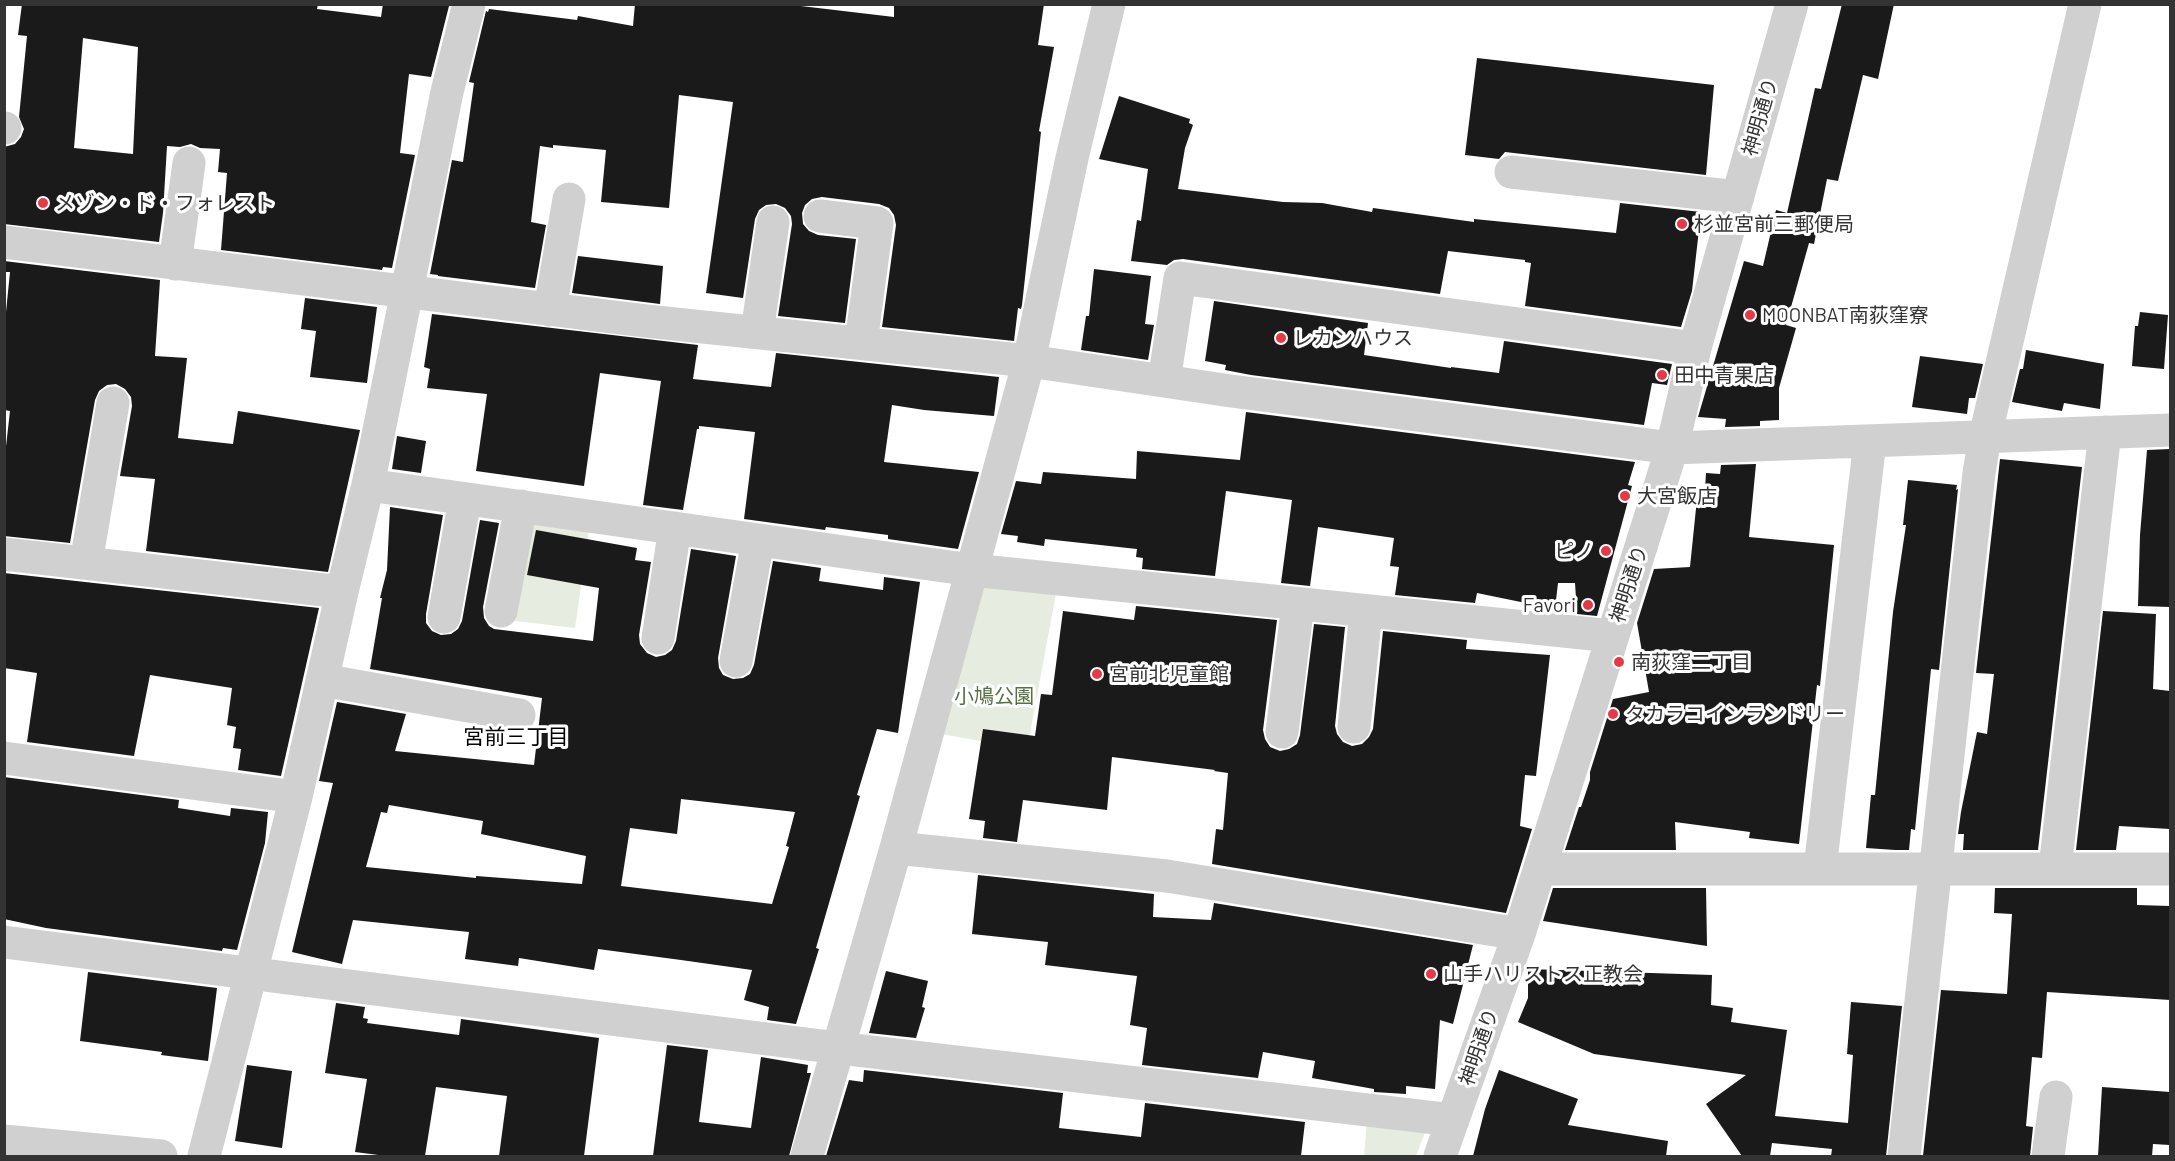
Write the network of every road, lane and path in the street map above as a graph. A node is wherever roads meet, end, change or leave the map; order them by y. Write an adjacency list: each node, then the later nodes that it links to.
1 (469, 4): 13 (street)
2 (1109, 4): 18 (street)
3 (1792, 4): 7 (street, 神明通り)
4 (2085, 4): 23 (street)
5 (189, 163): 12 (street)
6 (1511, 172): 7 (street)
7 (1738, 197): 17 (street, 神明通り)
8 (569, 199): 14 (street)
9 (820, 216): 16 (street)
10 (773, 222): 15 (street)
11 (4, 242): 12 (street)
12 (175, 264): 13 (street)
13 (408, 292): 14 (street); 26 (street)
14 (550, 310): 15 (street)
15 (757, 332): 16 (street)
16 (861, 343): 18 (street)
17 (1695, 348): 19 (street); 25 (street, 神明通り)
18 (1029, 361): 19 (street); 33 (street)
19 (1164, 381): 25 (street)
20 (113, 403): 32 (street)
21 (2170, 430): 22 (street)
22 (2105, 432): 23 (street); 49 (street)
23 (1985, 437): 24 (street); 52 (street)
24 (1870, 441): 25 (street); 51 (street)
25 (1672, 448): 39 (street, 神明通り)
26 (368, 485): 27 (street); 34 (street)
27 (465, 499): 28 (street); 38 (street)
28 (521, 506): 29 (street); 36 (street)
29 (675, 528): 30 (street); 40 (street)
30 (758, 540): 33 (street); 41 (street)
31 (4, 554): 32 (street)
32 (86, 563): 34 (street)
33 (972, 570): 35 (street); 48 (street)
34 (342, 592): 42 (street)
35 (1298, 604): 37 (street); 45 (street)
36 (501, 611)
37 (1366, 611): 39 (street); 44 (street)
38 (444, 617)
39 (1612, 636): 50 (street, 神明通り)
40 (658, 638)
41 (736, 661)
42 (322, 680): 43 (street); 47 (street)
43 (519, 715)
44 (1354, 728)
45 (1282, 732)
46 (4, 758): 47 (street)
47 (296, 797): 56 (street)
48 (896, 848): 54 (street); 57 (street)
49 (2055, 868): 52 (street); 53 (street)
50 (1540, 869): 51 (street); 54 (street, 神明通り)
51 (1820, 869): 52 (street)
52 (1937, 869): 65 (street)
53 (2170, 869)
54 (1519, 934): 59 (street, 神明通り)
55 (4, 942): 56 (street)
56 (252, 973): 57 (street); 62 (street)
57 (838, 1048): 59 (street); 63 (street)
58 (2056, 1096): 66 (street)
59 (1453, 1120): 64 (street, 神明通り)
60 (4, 1141): 61 (street)
61 (161, 1156)
62 (204, 1156)
63 (807, 1156)
64 (1440, 1156)
65 (1904, 1156)
66 (2048, 1156)

